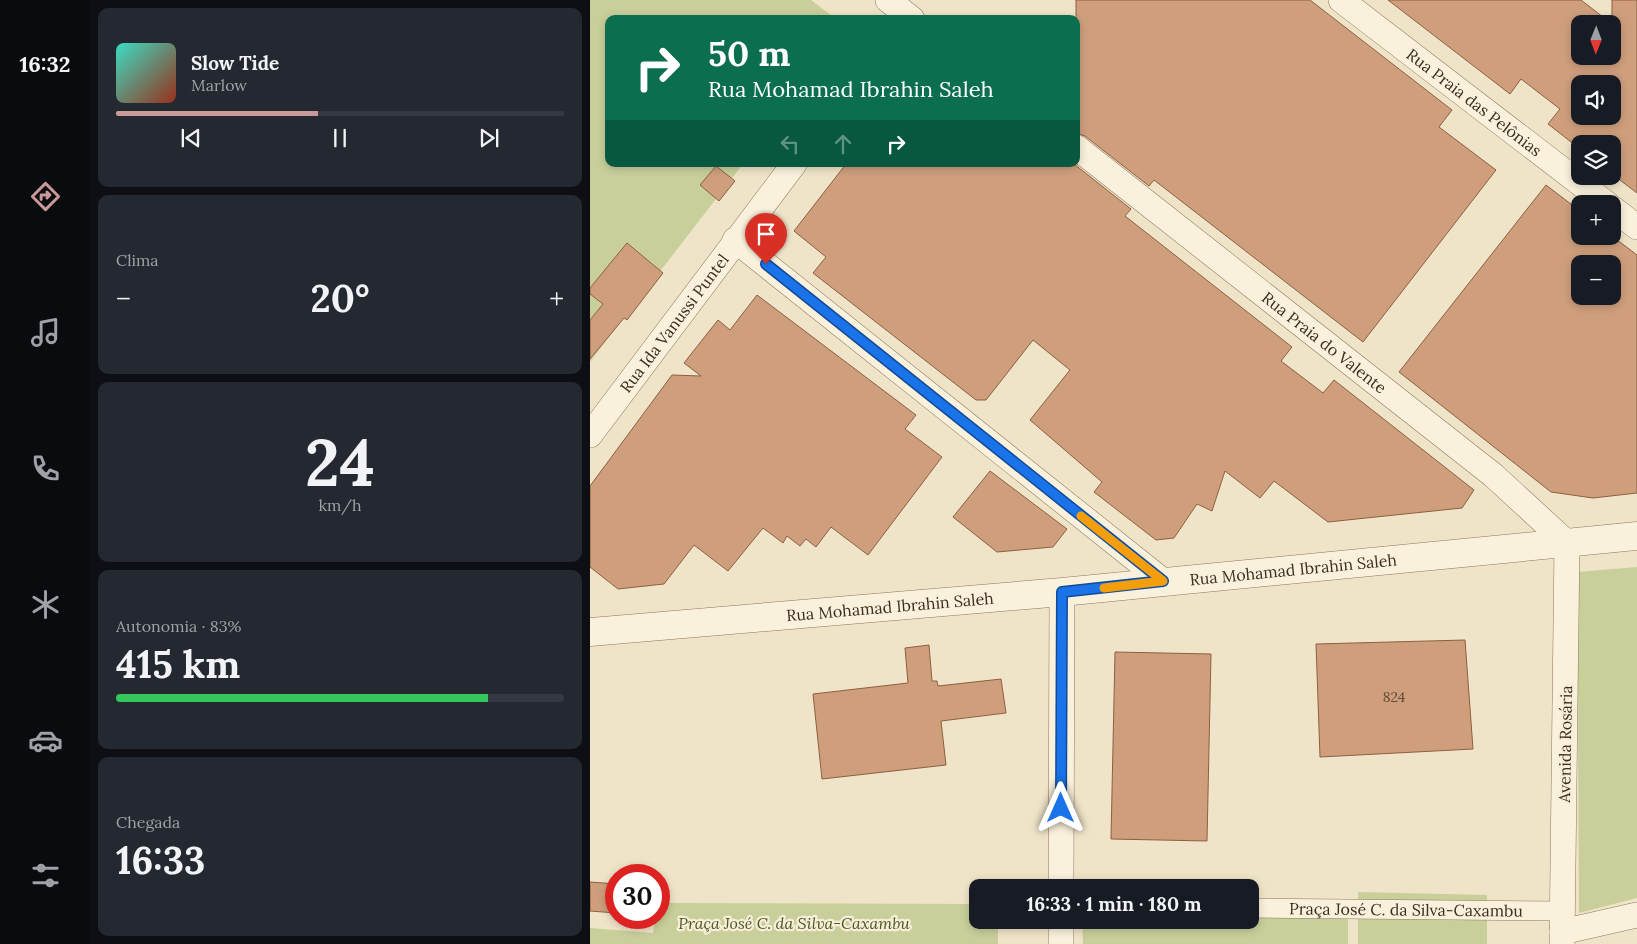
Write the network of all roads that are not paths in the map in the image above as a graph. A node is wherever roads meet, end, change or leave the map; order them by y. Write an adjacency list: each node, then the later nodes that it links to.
1 (888, 0): 3 (street)
2 (1341, 0): 6 (street, Rua Praia das Pelônias)
3 (912, 13)
4 (1080, 151): 12 (street, Rua Praia do Valente)
5 (792, 167): 9 (street, Rua Ida Vanussi Puntel)
6 (1595, 195)
7 (1621, 215): 8 (street)
8 (1637, 227)
9 (735, 240): 10 (street, Rua Ida Vanussi Puntel); 13 (street)
10 (590, 435)
11 (1637, 536): 12 (street, Rua Mohamad Ibrahin Saleh)
12 (1567, 543): 13 (street, Rua Mohamad Ibrahin Saleh); 20 (street, Avenida Rosária)
13 (1163, 581): 14 (street, Rua Mohamad Ibrahin Saleh)
14 (1062, 592): 15 (street, Rua Mohamad Ibrahin Saleh); 16 (street)
15 (590, 632)
16 (1061, 879)
17 (1259, 909): 20 (street, Praça José C. da Silva-Caxambu)
18 (1637, 915): 20 (street)
19 (1061, 929): 21 (street)
20 (1562, 929)
21 (1061, 944)

